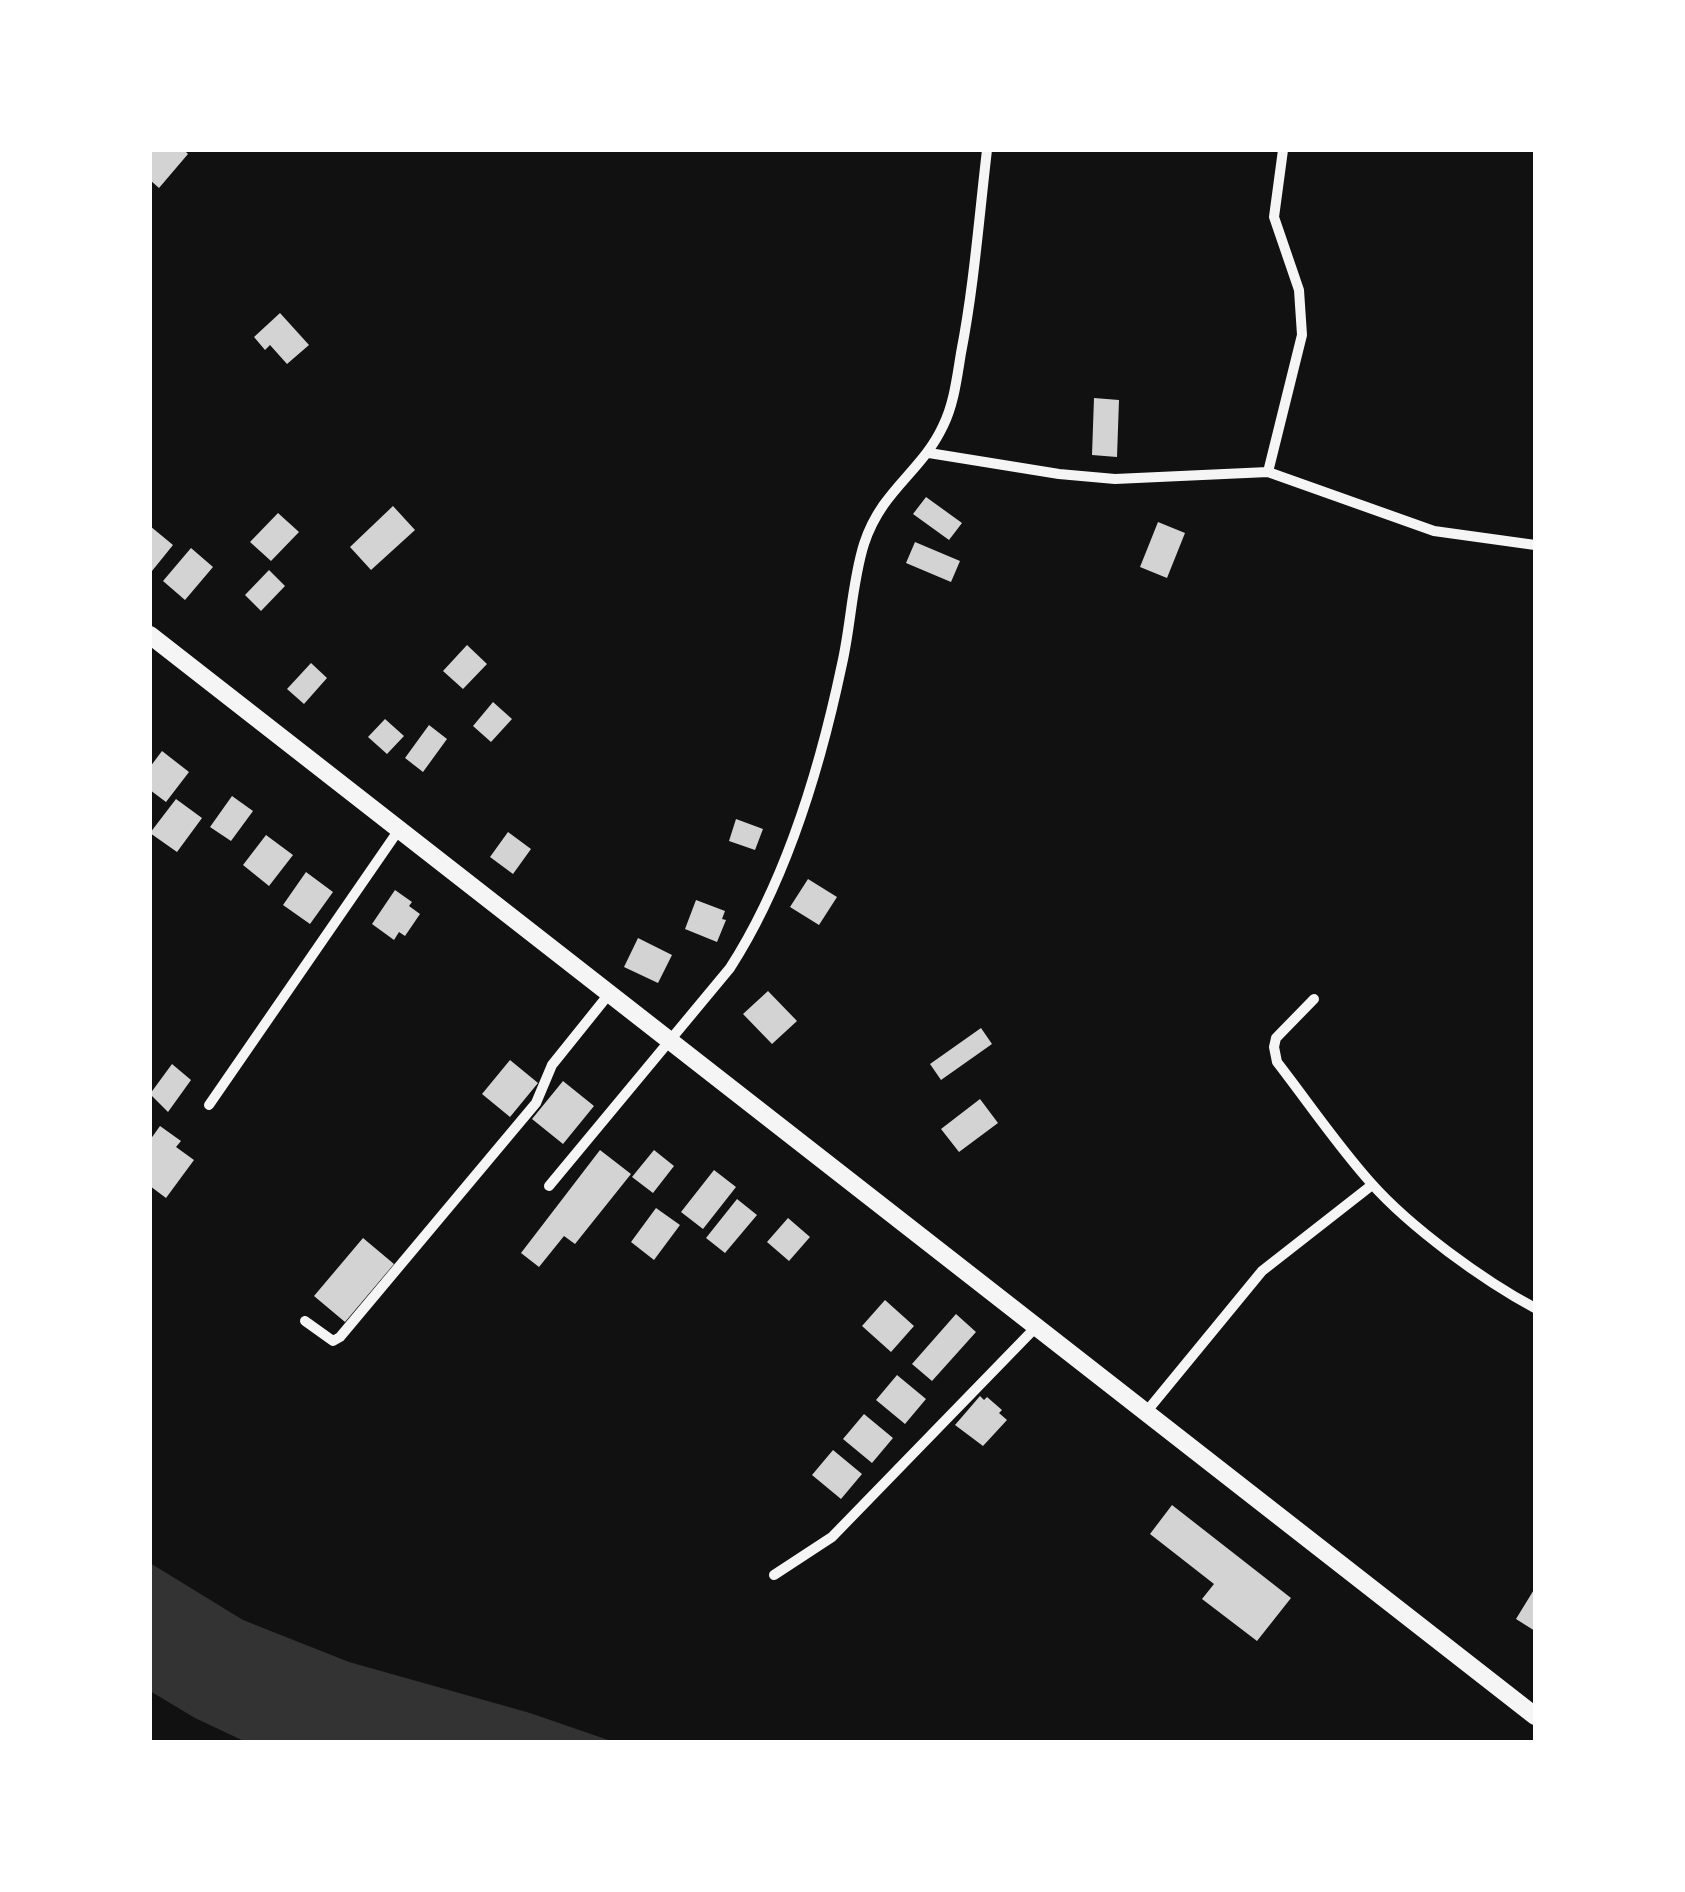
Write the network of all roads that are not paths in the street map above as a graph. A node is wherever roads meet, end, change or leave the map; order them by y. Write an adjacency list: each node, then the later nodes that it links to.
1 (987, 150): 3 (street)
2 (1282, 150): 4 (street)
3 (929, 453): 4 (street); 10 (street)
4 (1268, 472): 5 (street)
5 (1535, 546)
6 (150, 635): 7 (main road)
7 (398, 831): 8 (main road); 11 (street)
8 (609, 994): 10 (main road); 15 (street)
9 (1314, 999): 12 (street)
10 (670, 1042): 13 (street); 16 (main road)
11 (209, 1105)
12 (1372, 1185): 14 (street); 17 (street)
13 (550, 1186)
14 (1535, 1308)
15 (305, 1321)
16 (1037, 1326): 17 (main road); 18 (street)
17 (1147, 1411): 19 (main road)
18 (774, 1575)
19 (1535, 1716)

